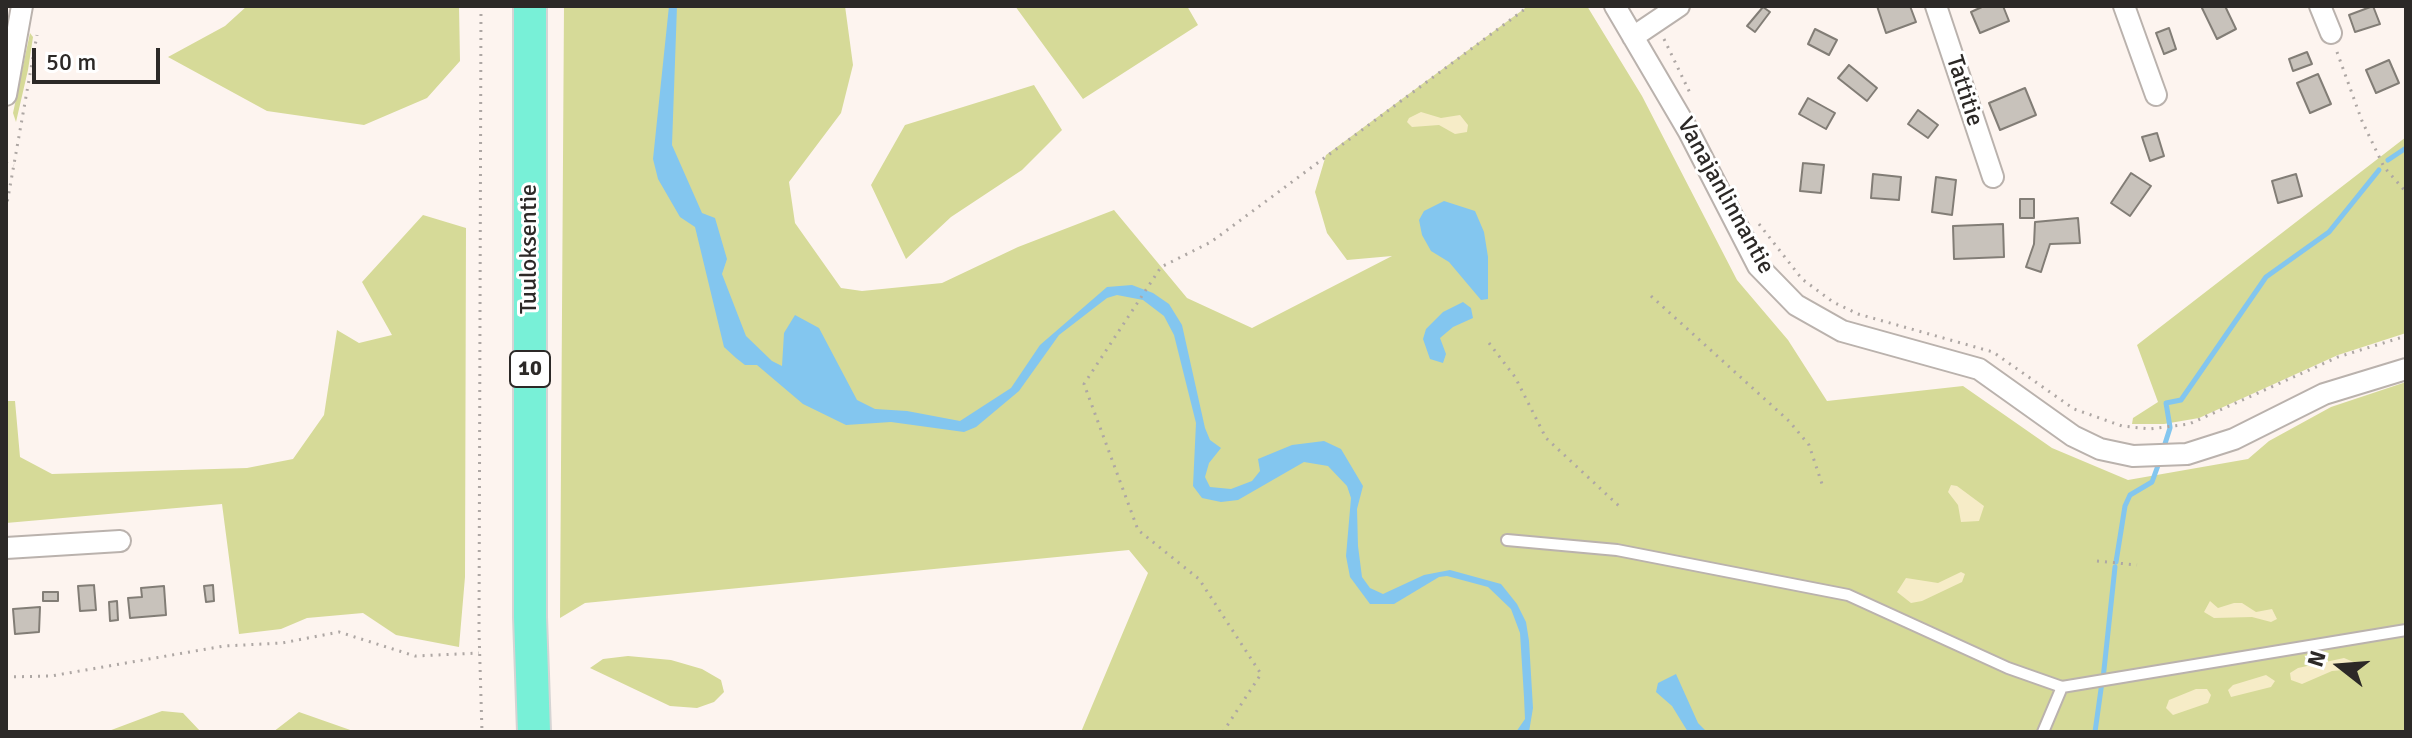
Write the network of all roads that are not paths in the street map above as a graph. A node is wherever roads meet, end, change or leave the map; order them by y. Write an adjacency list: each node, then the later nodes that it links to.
1 (22, 6): 10 (street)
2 (530, 6): 19 (highway, Tuuloksentie / 10)
3 (1615, 6): 9 (street, Vanajanlinnantie)
4 (1679, 6): 9 (street)
5 (1936, 6): 12 (street, Tattitie)
6 (2124, 6): 11 (street)
7 (2320, 6): 8 (street)
8 (2331, 33)
9 (1633, 37): 13 (street, Vanajanlinnantie)
10 (6, 95)
11 (2156, 95)
12 (1993, 177)
13 (2406, 369)
14 (1507, 540): 18 (lane)
15 (120, 541): 16 (street)
16 (6, 548)
17 (2406, 630): 18 (lane)
18 (2062, 687): 20 (lane)
19 (534, 732)
20 (2043, 732)

